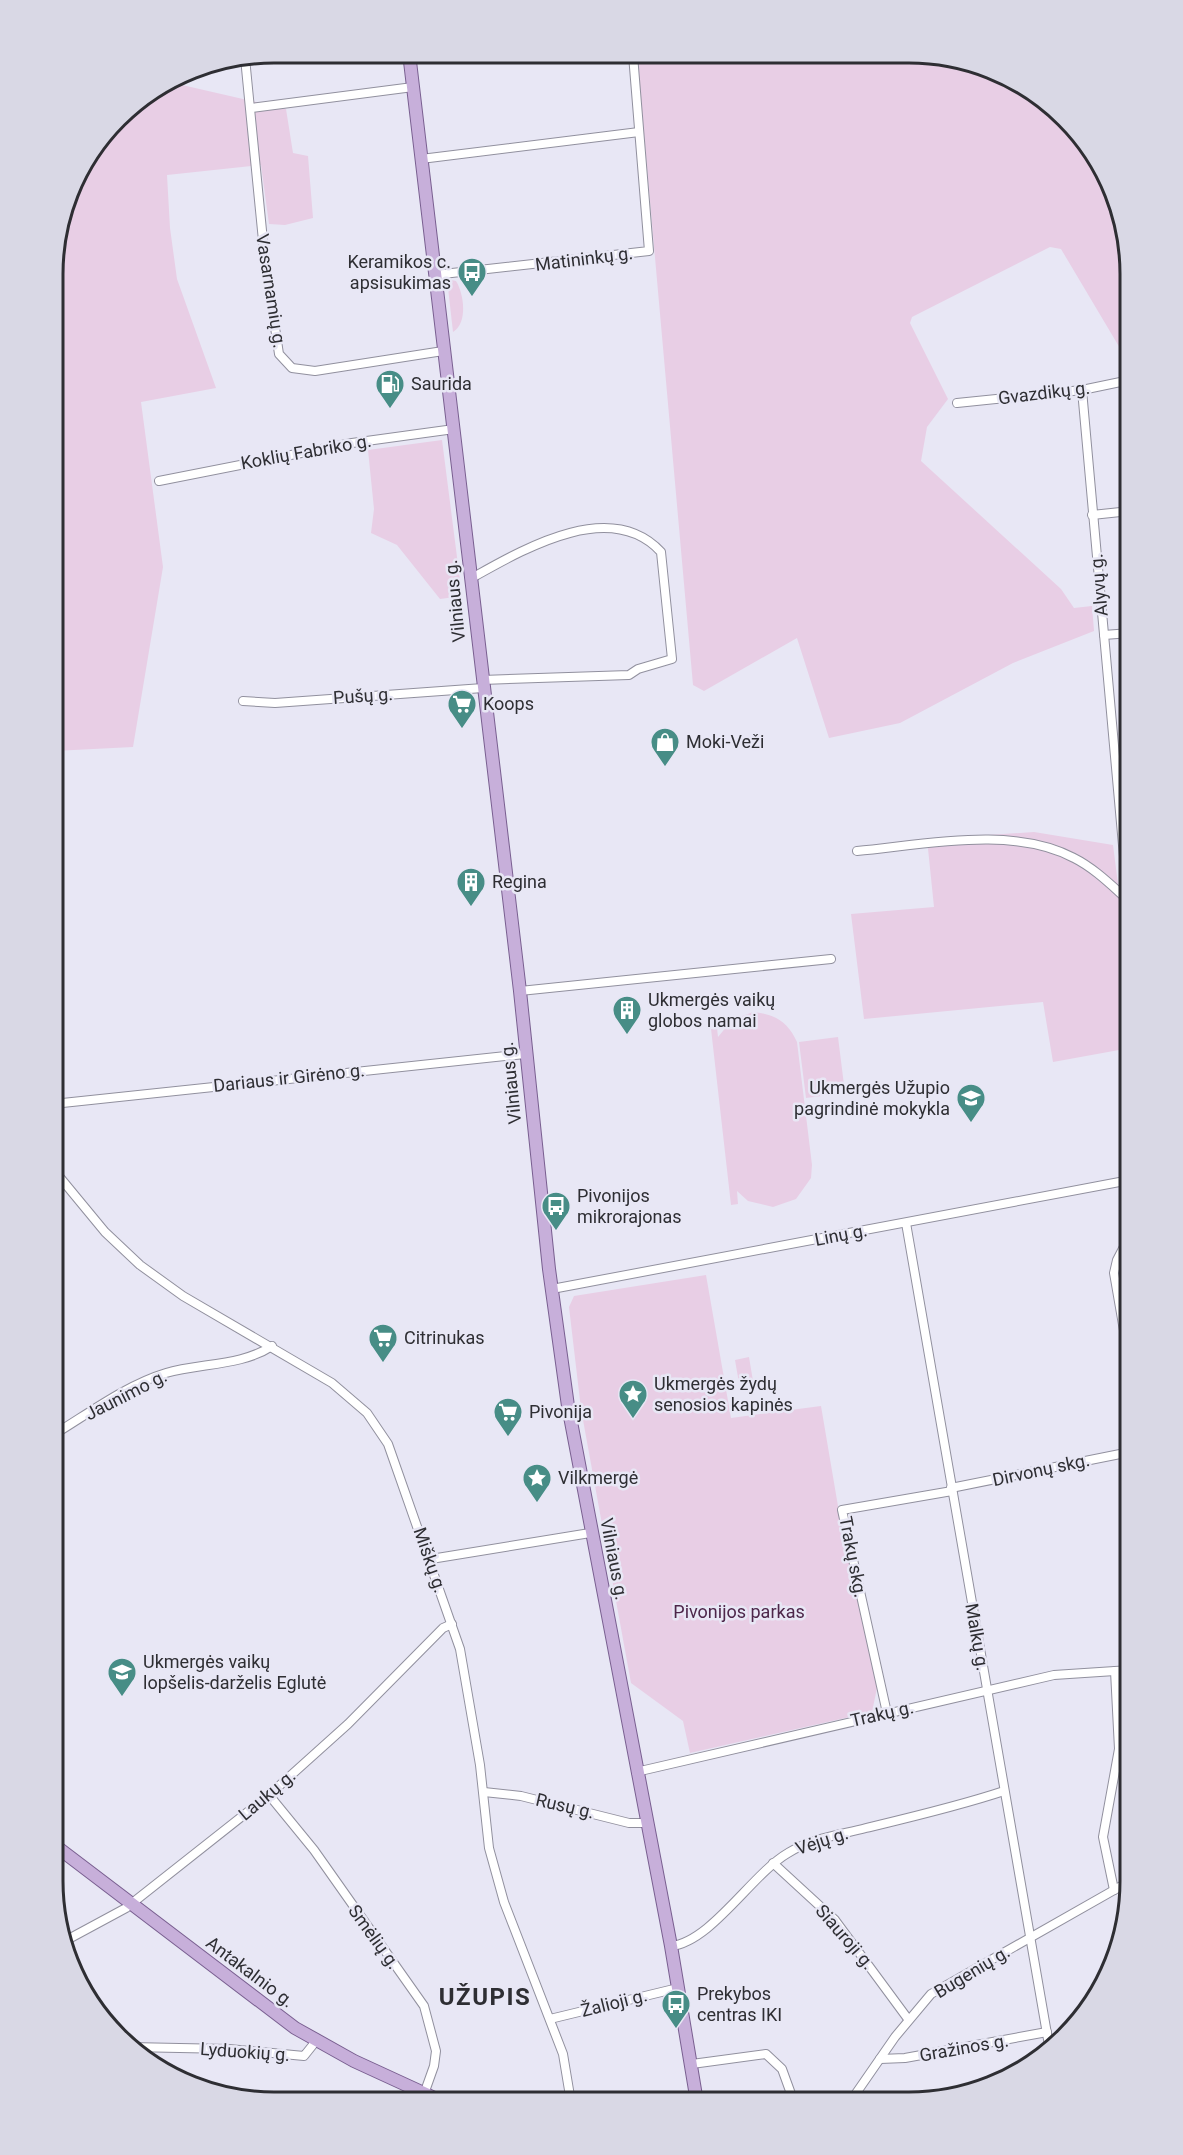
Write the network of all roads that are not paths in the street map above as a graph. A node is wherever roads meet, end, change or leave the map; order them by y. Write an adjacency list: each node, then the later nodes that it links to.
1 (410, 63): 4 (main road, Vilniaus g.)
2 (634, 63): 6 (street, Matininkų g.)
3 (246, 65): 5 (street, Vasarnamių g.)
4 (413, 87): 5 (street); 7 (main road, Vilniaus g.)
5 (251, 108): 9 (street, Vasarnamių g.)
6 (639, 132): 7 (street); 8 (street, Matininkų g.)
7 (422, 159): 8 (main road, Vilniaus g.)
8 (434, 275): 9 (main road, Vilniaus g.)
9 (443, 351): 13 (main road, Vilniaus g.)
10 (1120, 382): 11 (street, Gvazdikų g.)
11 (1082, 390): 12 (street, Gvazdikų g.); 16 (street, Alyvų g.)
12 (957, 403)
13 (454, 429): 14 (street, Koklių Fabriko g.); 17 (main road, Vilniaus g.)
14 (159, 481)
15 (1120, 512): 16 (street)
16 (1092, 515): 19 (street, Alyvų g.)
17 (470, 579): 20 (main road, Vilniaus g.); 20 (street, Pušų g.)
18 (1120, 634): 19 (street)
19 (1104, 635): 22 (street, Alyvų g.)
20 (482, 684): 21 (street, Pušų g.); 26 (main road, Vilniaus g.)
21 (243, 701)
22 (1120, 812)
23 (857, 851): 24 (street)
24 (1120, 893)
25 (831, 959): 26 (street)
26 (520, 992): 27 (main road, Vilniaus g.)
27 (525, 1054): 28 (street, Dariaus ir Girėno g.); 33 (main road, Vilniaus g.)
28 (63, 1103)
29 (63, 1181): 35 (street, Miškų g.)
30 (1120, 1182): 31 (street, Linų g.)
31 (906, 1223): 33 (street, Linų g.); 38 (street, Malkų g.)
32 (1120, 1254): 34 (street)
33 (552, 1289): 39 (main road, Vilniaus g.)
34 (1120, 1308)
35 (272, 1346): 36 (street, Jaunimo g.); 40 (street, Miškų g.)
36 (63, 1429)
37 (1120, 1454): 38 (street, Dirvonų skg.)
38 (952, 1490): 44 (street, Malkų g.); 45 (street, Trakų skg.)
39 (590, 1533): 40 (street); 46 (main road, Vilniaus g.)
40 (431, 1559): 41 (street, Miškų g.)
41 (453, 1624): 48 (street, Miškų g.); 49 (street, Laukų g.)
42 (1115, 1671): 43 (street, Trakų g.); 44 (street, Trakų g.); 54 (street)
43 (1120, 1671)
44 (985, 1690): 45 (street, Trakų g.); 47 (street, Malkų g.)
45 (887, 1713): 46 (street, Trakų g.)
46 (636, 1772): 50 (main road, Vilniaus g.)
47 (1004, 1791): 52 (street, Vėjų g.); 57 (street, Malkų g.)
48 (484, 1792): 50 (street, Rusų g.); 60 (street, Miškų g.)
49 (269, 1795): 55 (street, Laukų g.); 69 (street, Smėlių g.)
50 (646, 1823): 58 (main road, Vilniaus g.)
51 (63, 1852): 55 (main road, Antakalnio g.)
52 (773, 1863): 58 (street, Vėjų g.); 61 (street, Siauroji g.)
53 (1120, 1887): 54 (street, Bugenių g.)
54 (1114, 1890): 57 (street, Bugenių g.)
55 (132, 1903): 56 (street, Laukų g.); 64 (main road, Antakalnio g.)
56 (71, 1938)
57 (1030, 1938): 61 (street, Bugenių g.); 62 (street, Malkų g.)
58 (671, 1946): 59 (main road, Vilniaus g.)
59 (678, 1988): 60 (street, Žalioji g.); 67 (main road, Vilniaus g.)
60 (550, 2019): 70 (street, Miškų g.)
61 (908, 2019): 66 (street, Bugenių g.)
62 (1047, 2032): 63 (street, Malkų g.); 66 (street, Gražinos g.)
63 (1048, 2040)
64 (316, 2041): 65 (street, Lyduokių g.); 68 (main road, Antakalnio g.)
65 (145, 2047)
66 (880, 2059): 73 (street, Bugenių g.)
67 (692, 2064): 71 (main road, Vilniaus g.); 72 (street)
68 (420, 2092)
69 (425, 2092)
70 (569, 2092)
71 (696, 2092)
72 (790, 2092)
73 (857, 2092)

